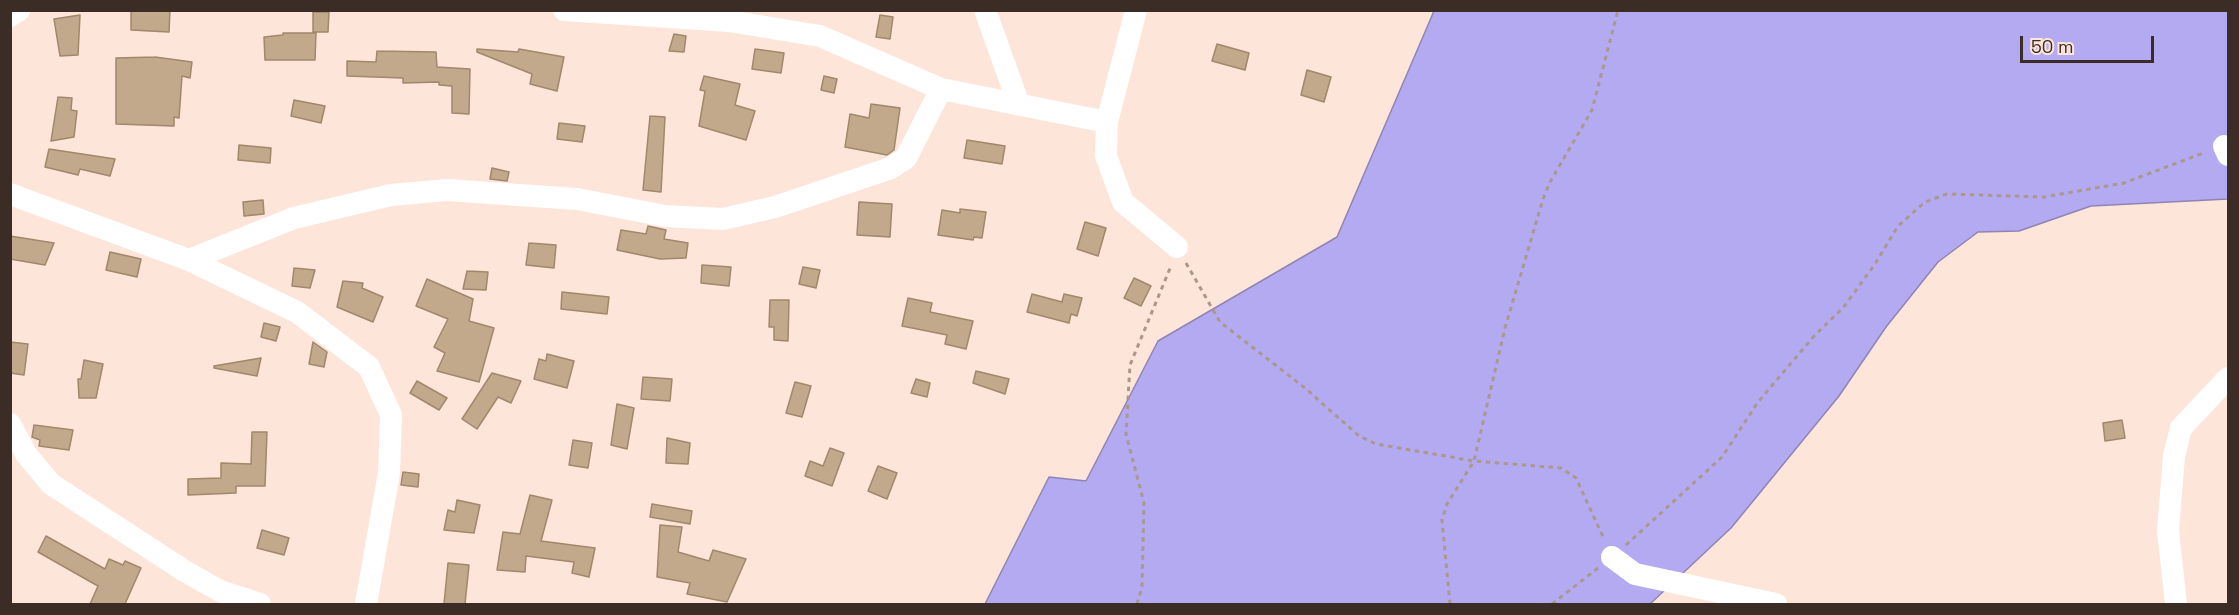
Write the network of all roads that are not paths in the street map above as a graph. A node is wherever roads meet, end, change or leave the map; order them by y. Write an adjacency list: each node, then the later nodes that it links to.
1 (19, 10): 5 (lane)
2 (564, 10): 6 (lane)
3 (985, 10): 7 (lane)
4 (1136, 10): 8 (lane)
5 (10, 16)
6 (941, 89): 7 (lane); 11 (lane)
7 (1019, 105): 8 (lane)
8 (1107, 122): 10 (lane)
9 (10, 194): 11 (lane)
10 (1177, 247)
11 (189, 260): 16 (lane)
12 (2229, 378): 18 (lane)
13 (10, 424): 15 (lane)
14 (1612, 557): 17 (lane)
15 (260, 604)
16 (366, 604)
17 (1776, 604)
18 (2176, 604)

